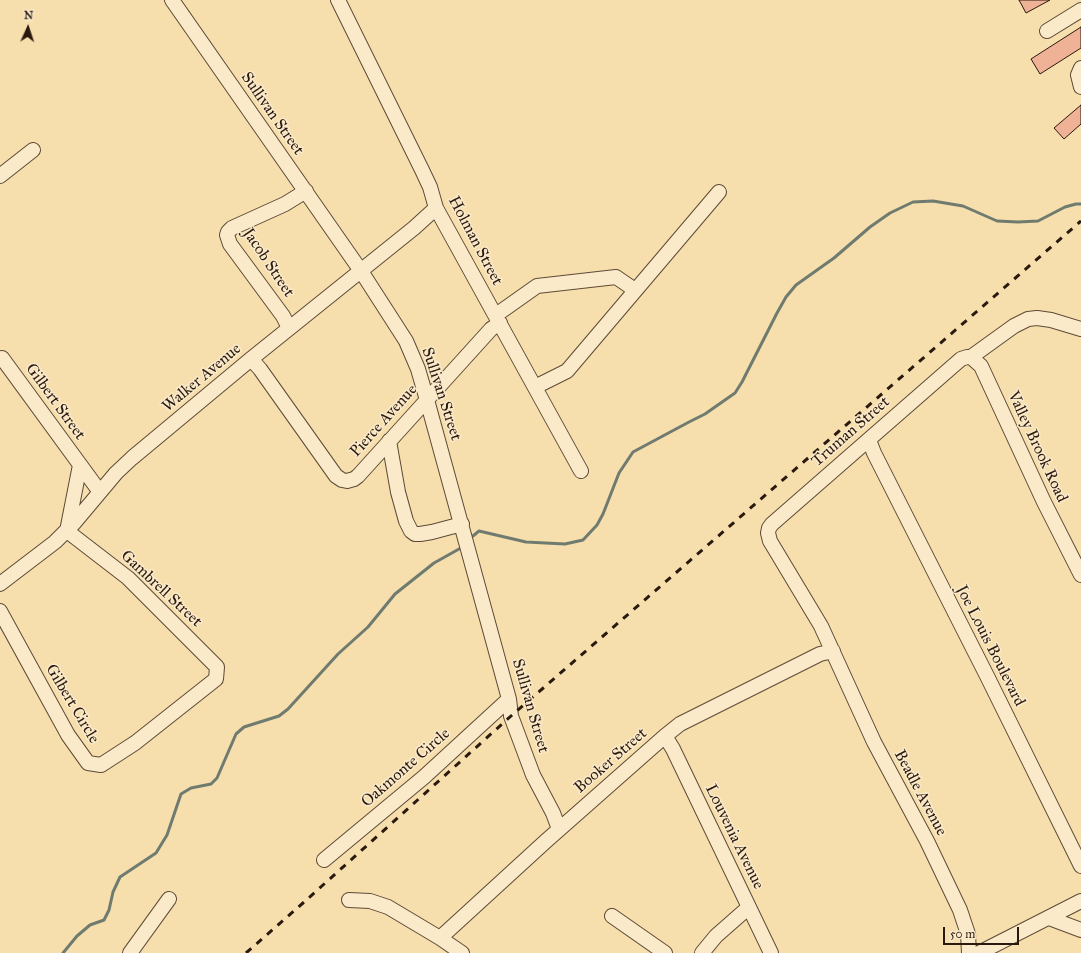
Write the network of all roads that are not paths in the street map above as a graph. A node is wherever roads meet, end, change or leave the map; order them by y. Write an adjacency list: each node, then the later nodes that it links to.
1 (172, 0): 9 (street, Sullivan Street)
2 (338, 0): 11 (street, Holman Street)
3 (1081, 10): 4 (street)
4 (1047, 31)
5 (1081, 68): 6 (street)
6 (1081, 87)
7 (33, 150): 8 (street)
8 (0, 176)
9 (306, 192): 12 (street, Sullivan Street); 15 (street, Jacob Street)
10 (719, 192): 13 (street)
11 (436, 208): 12 (street, Walker Avenue); 14 (street, Holman Street)
12 (361, 271): 15 (street, Walker Avenue); 21 (street, Sullivan Street)
13 (636, 290): 14 (street, Pierce Avenue); 20 (street)
14 (498, 319): 20 (street, Holman Street); 21 (street, Pierce Avenue)
15 (289, 328): 19 (street, Walker Avenue)
16 (1081, 329): 17 (street, Truman Street)
17 (971, 357): 22 (street, Truman Street); 29 (street, Valley Brook Road)
18 (1, 359): 24 (street, Gilbert Street)
19 (251, 359): 23 (street, Pierce Avenue); 26 (street, Walker Avenue)
20 (535, 387): 25 (street, Holman Street)
21 (427, 400): 23 (street, Pierce Avenue); 27 (street, Sullivan Street)
22 (869, 440): 32 (street, Truman Street); 38 (street, Joe Louis Boulevard)
23 (389, 441): 27 (street)
24 (80, 466): 26 (street, Gilbert Street); 28 (street)
25 (581, 471)
26 (100, 492): 28 (street, Walker Avenue)
27 (462, 524): 34 (street, Sullivan Street)
28 (66, 530): 30 (street, Walker Avenue); 33 (street, Gambrell Street)
29 (1081, 575)
30 (0, 584)
31 (0, 611): 33 (street, Gilbert Circle)
32 (833, 651): 35 (street, Booker Street); 52 (street, Beadle Avenue)
33 (211, 661)
34 (509, 699): 36 (street, Sullivan Street); 37 (street, Oakmonte Circle)
35 (665, 736): 36 (street, Booker Street); 42 (street, Louvenia Avenue)
36 (559, 829): 46 (street, Booker Street)
37 (324, 860)
38 (1081, 866)
39 (168, 899): 47 (street)
40 (349, 900): 46 (street)
41 (1081, 901): 44 (street)
42 (749, 907): 50 (street); 51 (street, Louvenia Avenue)
43 (612, 916): 49 (street)
44 (1049, 918): 45 (street); 53 (street)
45 (1081, 930)
46 (440, 938): 48 (street)
47 (130, 953)
48 (462, 953)
49 (665, 953)
50 (702, 953)
51 (771, 953)
52 (969, 953)
53 (979, 953)

